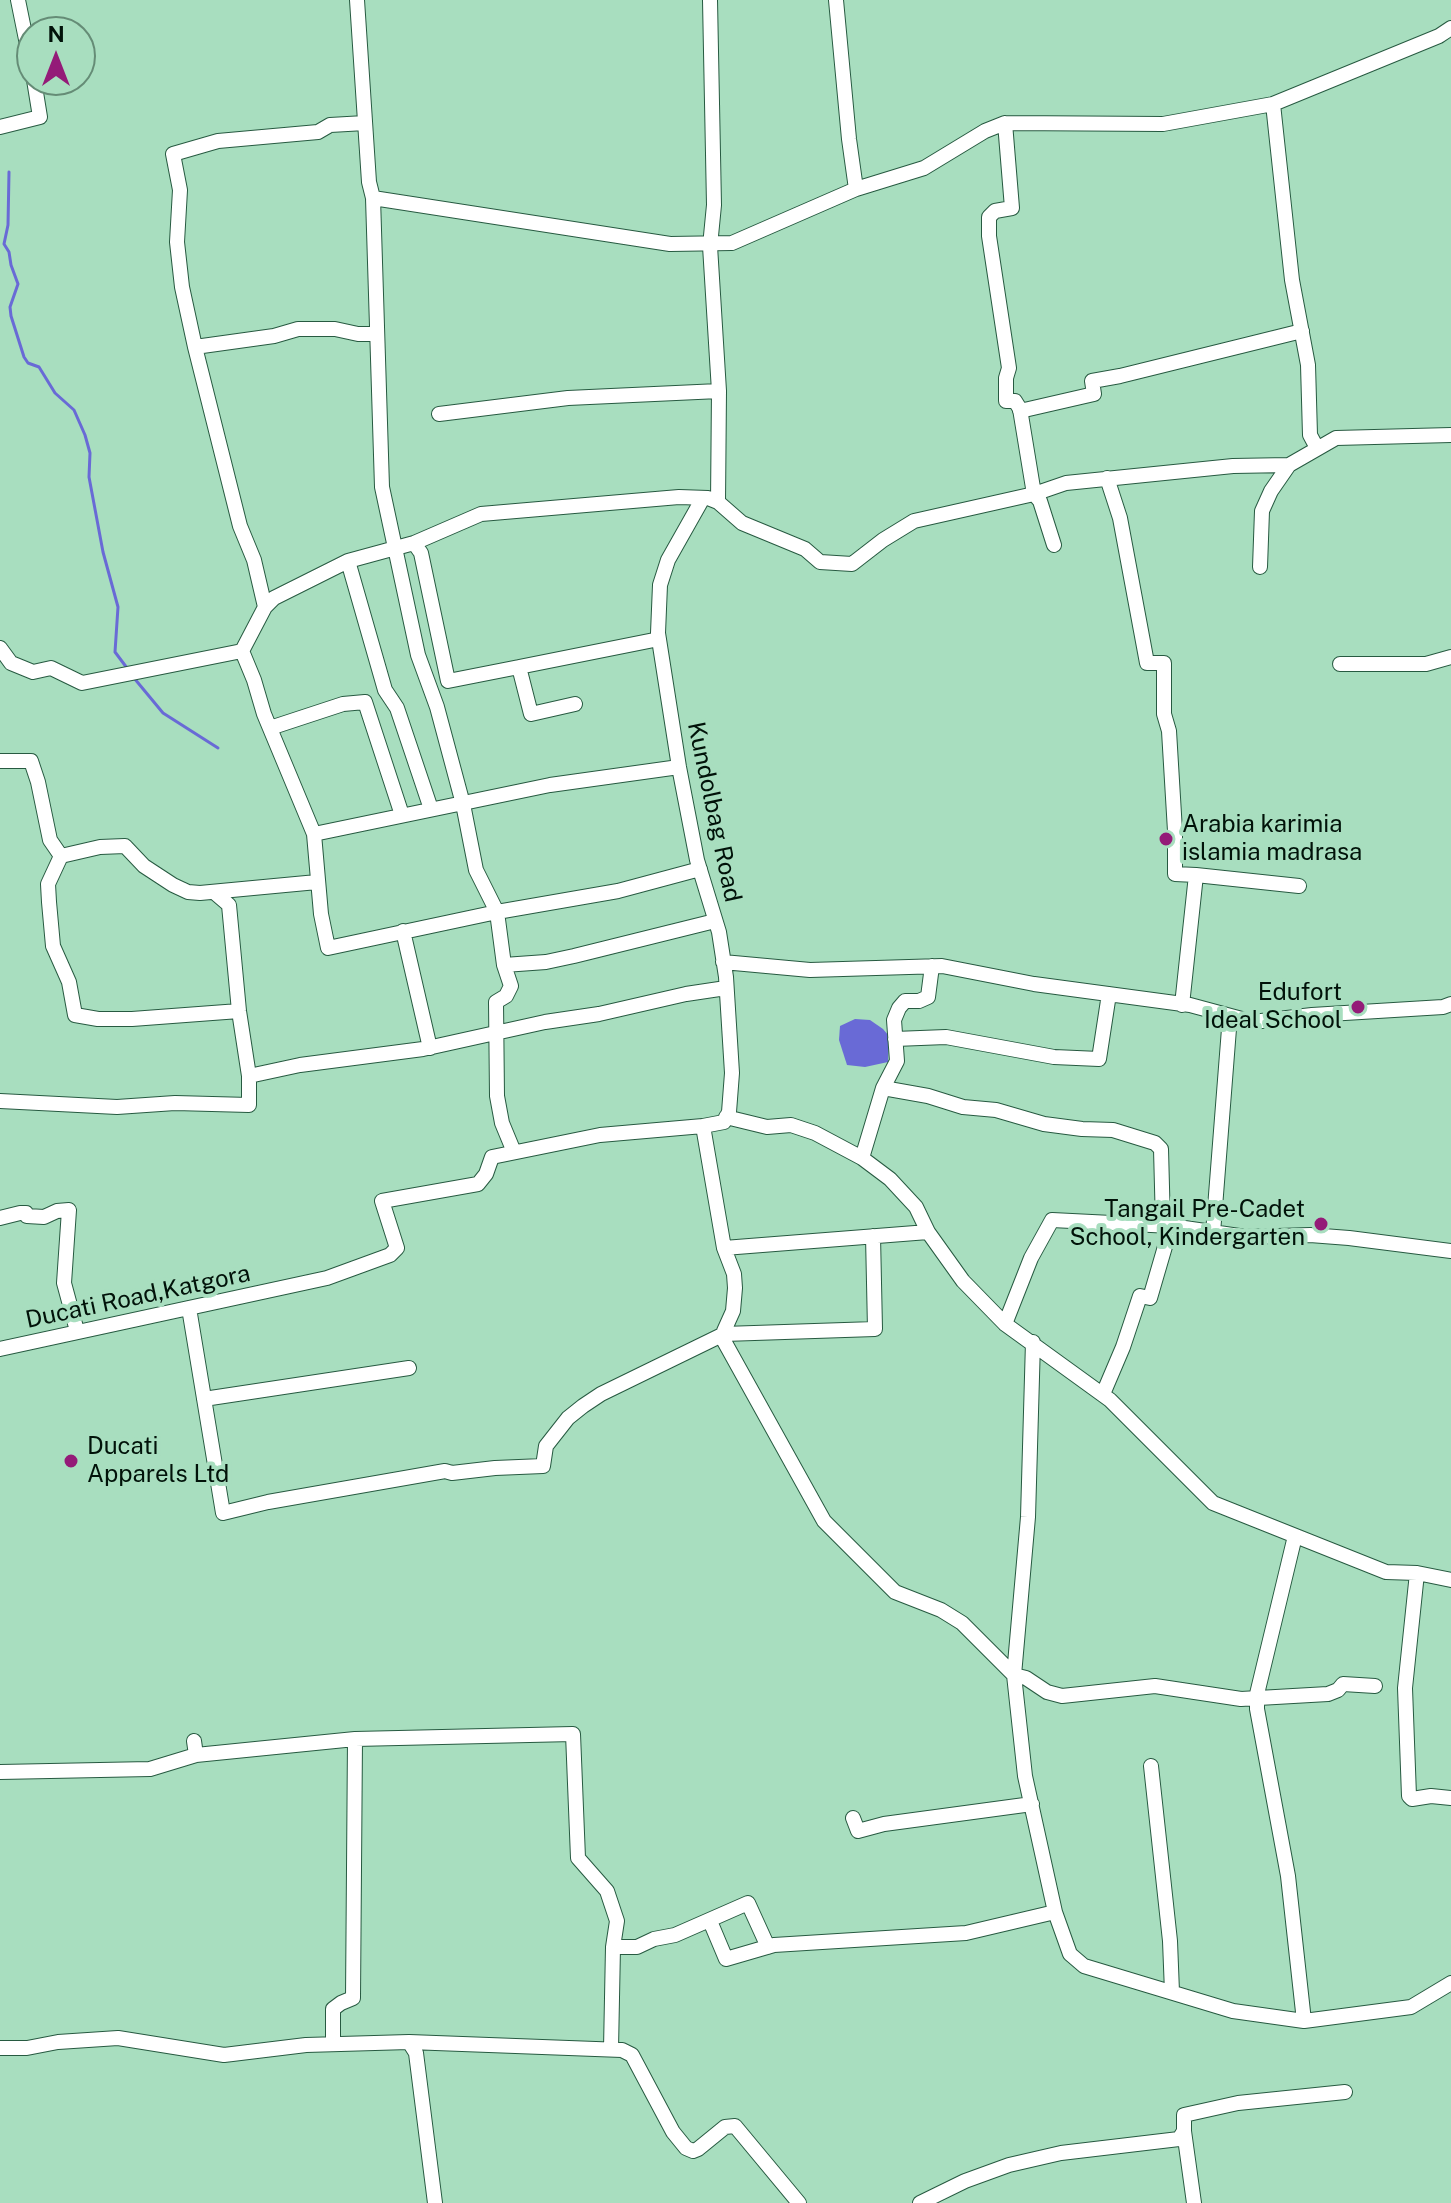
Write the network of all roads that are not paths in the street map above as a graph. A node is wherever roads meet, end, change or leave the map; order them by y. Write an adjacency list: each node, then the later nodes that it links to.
1 (357, 0): 7 (street)
2 (710, 0): 12 (street)
3 (836, 0): 10 (street)
4 (1451, 28): 6 (street)
5 (37, 96): 9 (street)
6 (1273, 104): 8 (street); 13 (street)
7 (365, 123): 11 (street); 15 (street)
8 (1005, 123): 10 (street); 17 (street)
9 (0, 127)
10 (856, 189): 12 (street)
11 (373, 198): 12 (street); 14 (street)
12 (710, 246): 16 (street)
13 (1302, 331): 17 (street); 20 (street)
14 (377, 334): 15 (street); 27 (street)
15 (195, 347): 30 (street)
16 (719, 391): 18 (street); 24 (street)
17 (1020, 411): 23 (street)
18 (439, 414)
19 (1451, 435): 20 (street)
20 (1317, 448): 21 (street)
21 (1289, 465): 22 (street); 29 (street)
22 (1107, 478): 23 (street); 47 (street)
23 (1034, 494): 24 (street); 26 (street)
24 (711, 500): 25 (street); 31 (street, Kundolbag Road)
25 (414, 543): 27 (street); 36 (street)
26 (1054, 545)
27 (393, 547): 28 (street); 41 (street)
28 (348, 561): 30 (street); 42 (street)
29 (1260, 567)
30 (265, 607): 33 (street)
31 (659, 639): 36 (street); 40 (street, Kundolbag Road)
32 (0, 648): 33 (street)
33 (242, 651): 38 (street)
34 (1451, 657): 35 (street)
35 (1340, 664)
36 (519, 667): 37 (street)
37 (575, 704)
38 (270, 728): 43 (street); 44 (street)
39 (0, 761): 45 (street)
40 (679, 767): 41 (street); 46 (street, Kundolbag Road)
41 (463, 804): 42 (street); 51 (street)
42 (431, 809): 43 (street)
43 (402, 815): 44 (street)
44 (314, 834): 48 (street)
45 (61, 856): 50 (street); 61 (street)
46 (700, 869): 51 (street); 52 (street, Kundolbag Road)
47 (1196, 875): 49 (street); 60 (street)
48 (317, 882): 50 (street); 53 (street)
49 (1299, 886)
50 (215, 893): 61 (street)
51 (497, 912): 53 (street); 55 (street)
52 (715, 921): 54 (street, Kundolbag Road); 55 (street)
53 (403, 931): 65 (street)
54 (723, 962): 56 (street); 57 (street, Kundolbag Road)
55 (504, 965): 63 (street)
56 (932, 966): 58 (street); 64 (street)
57 (726, 988): 63 (street); 69 (street, Kundolbag Road)
58 (1109, 994): 60 (street); 64 (street)
59 (1451, 1004): 62 (street)
60 (1182, 1005): 62 (street)
61 (239, 1011): 66 (street)
62 (1230, 1016): 76 (street)
63 (498, 1033): 65 (street); 71 (street)
64 (895, 1039): 67 (street)
65 (430, 1048): 66 (street)
66 (249, 1076): 68 (street)
67 (883, 1088): 72 (street); 74 (street)
68 (0, 1101)
69 (726, 1117): 70 (street); 72 (street)
70 (703, 1126): 71 (street); 78 (street)
71 (514, 1152): 80 (street, Ducati Road,Katgora)
72 (862, 1158): 75 (street)
73 (0, 1218): 82 (street)
74 (1167, 1226): 76 (street); 81 (street); 87 (street)
75 (928, 1232): 77 (street); 81 (street)
76 (1213, 1233): 79 (street)
77 (873, 1236): 78 (street); 83 (street)
78 (724, 1248): 83 (street)
79 (1451, 1251)
80 (189, 1308): 82 (street, Ducati Road,Katgora); 88 (street)
81 (1005, 1324): 84 (street)
82 (77, 1331): 85 (street, Ducati Road,Katgora)
83 (724, 1334): 88 (street); 92 (street)
84 (1033, 1342): 87 (street); 92 (street)
85 (0, 1349)
86 (409, 1368): 88 (street)
87 (1103, 1394): 89 (street)
88 (204, 1399)
89 (1295, 1536): 90 (street); 94 (street)
90 (1417, 1573): 91 (street); 98 (street)
91 (1451, 1580)
92 (1014, 1675): 94 (street); 99 (street)
93 (1375, 1686): 94 (street)
94 (1257, 1697): 107 (street)
95 (355, 1739): 97 (street); 103 (street); 109 (street)
96 (1151, 1766): 106 (street)
97 (0, 1772)
98 (1451, 1798)
99 (1032, 1804): 100 (street); 101 (street)
100 (853, 1818)
101 (1055, 1912): 104 (street); 106 (street)
102 (710, 1921): 103 (street); 104 (street); 104 (street)
103 (613, 1947): 111 (street)
104 (768, 1947)
105 (1451, 1983): 107 (street)
106 (1172, 1992): 107 (street)
107 (1304, 2021)
108 (409, 2042): 109 (street); 111 (street); 114 (street)
109 (333, 2044): 110 (street)
110 (0, 2048)
111 (611, 2049): 115 (street)
112 (1345, 2092): 113 (street)
113 (1184, 2131): 116 (street); 117 (street)
114 (435, 2203)
115 (799, 2203)
116 (920, 2203)
117 (1194, 2203)

